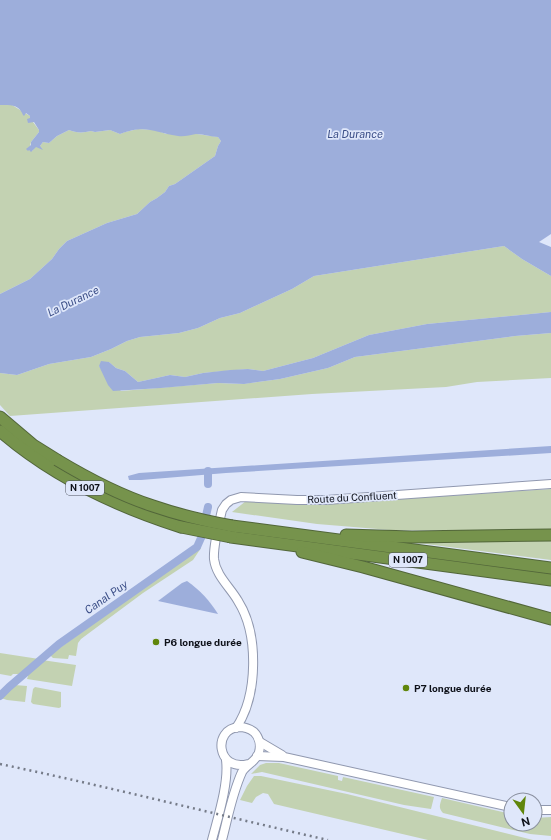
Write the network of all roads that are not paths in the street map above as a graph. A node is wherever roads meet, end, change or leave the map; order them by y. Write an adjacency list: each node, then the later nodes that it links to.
1 (0, 417): 4 (highway, N 1007, bridge)
2 (0, 431): 4 (highway, N 1007, bridge)
3 (551, 484): 11 (street, Route du Confluent)
4 (232, 532): 6 (highway, N 1007); 7 (highway, N 1007)
5 (551, 535): 6 (highway)
6 (321, 537): 8 (highway, N 1007)
7 (265, 541): 9 (highway, N 1007); 10 (highway)
8 (551, 568)
9 (551, 580)
10 (551, 619)
11 (246, 709): 12 (street); 13 (street)
12 (236, 728): 13 (street); 17 (street)
13 (254, 732): 14 (street)
14 (260, 742): 15 (street); 16 (street)
15 (257, 756): 16 (street); 18 (street)
16 (284, 757): 19 (street)
17 (226, 760): 18 (street); 20 (street)
18 (248, 764): 21 (street)
19 (503, 805)
20 (212, 840)
21 (222, 840)

